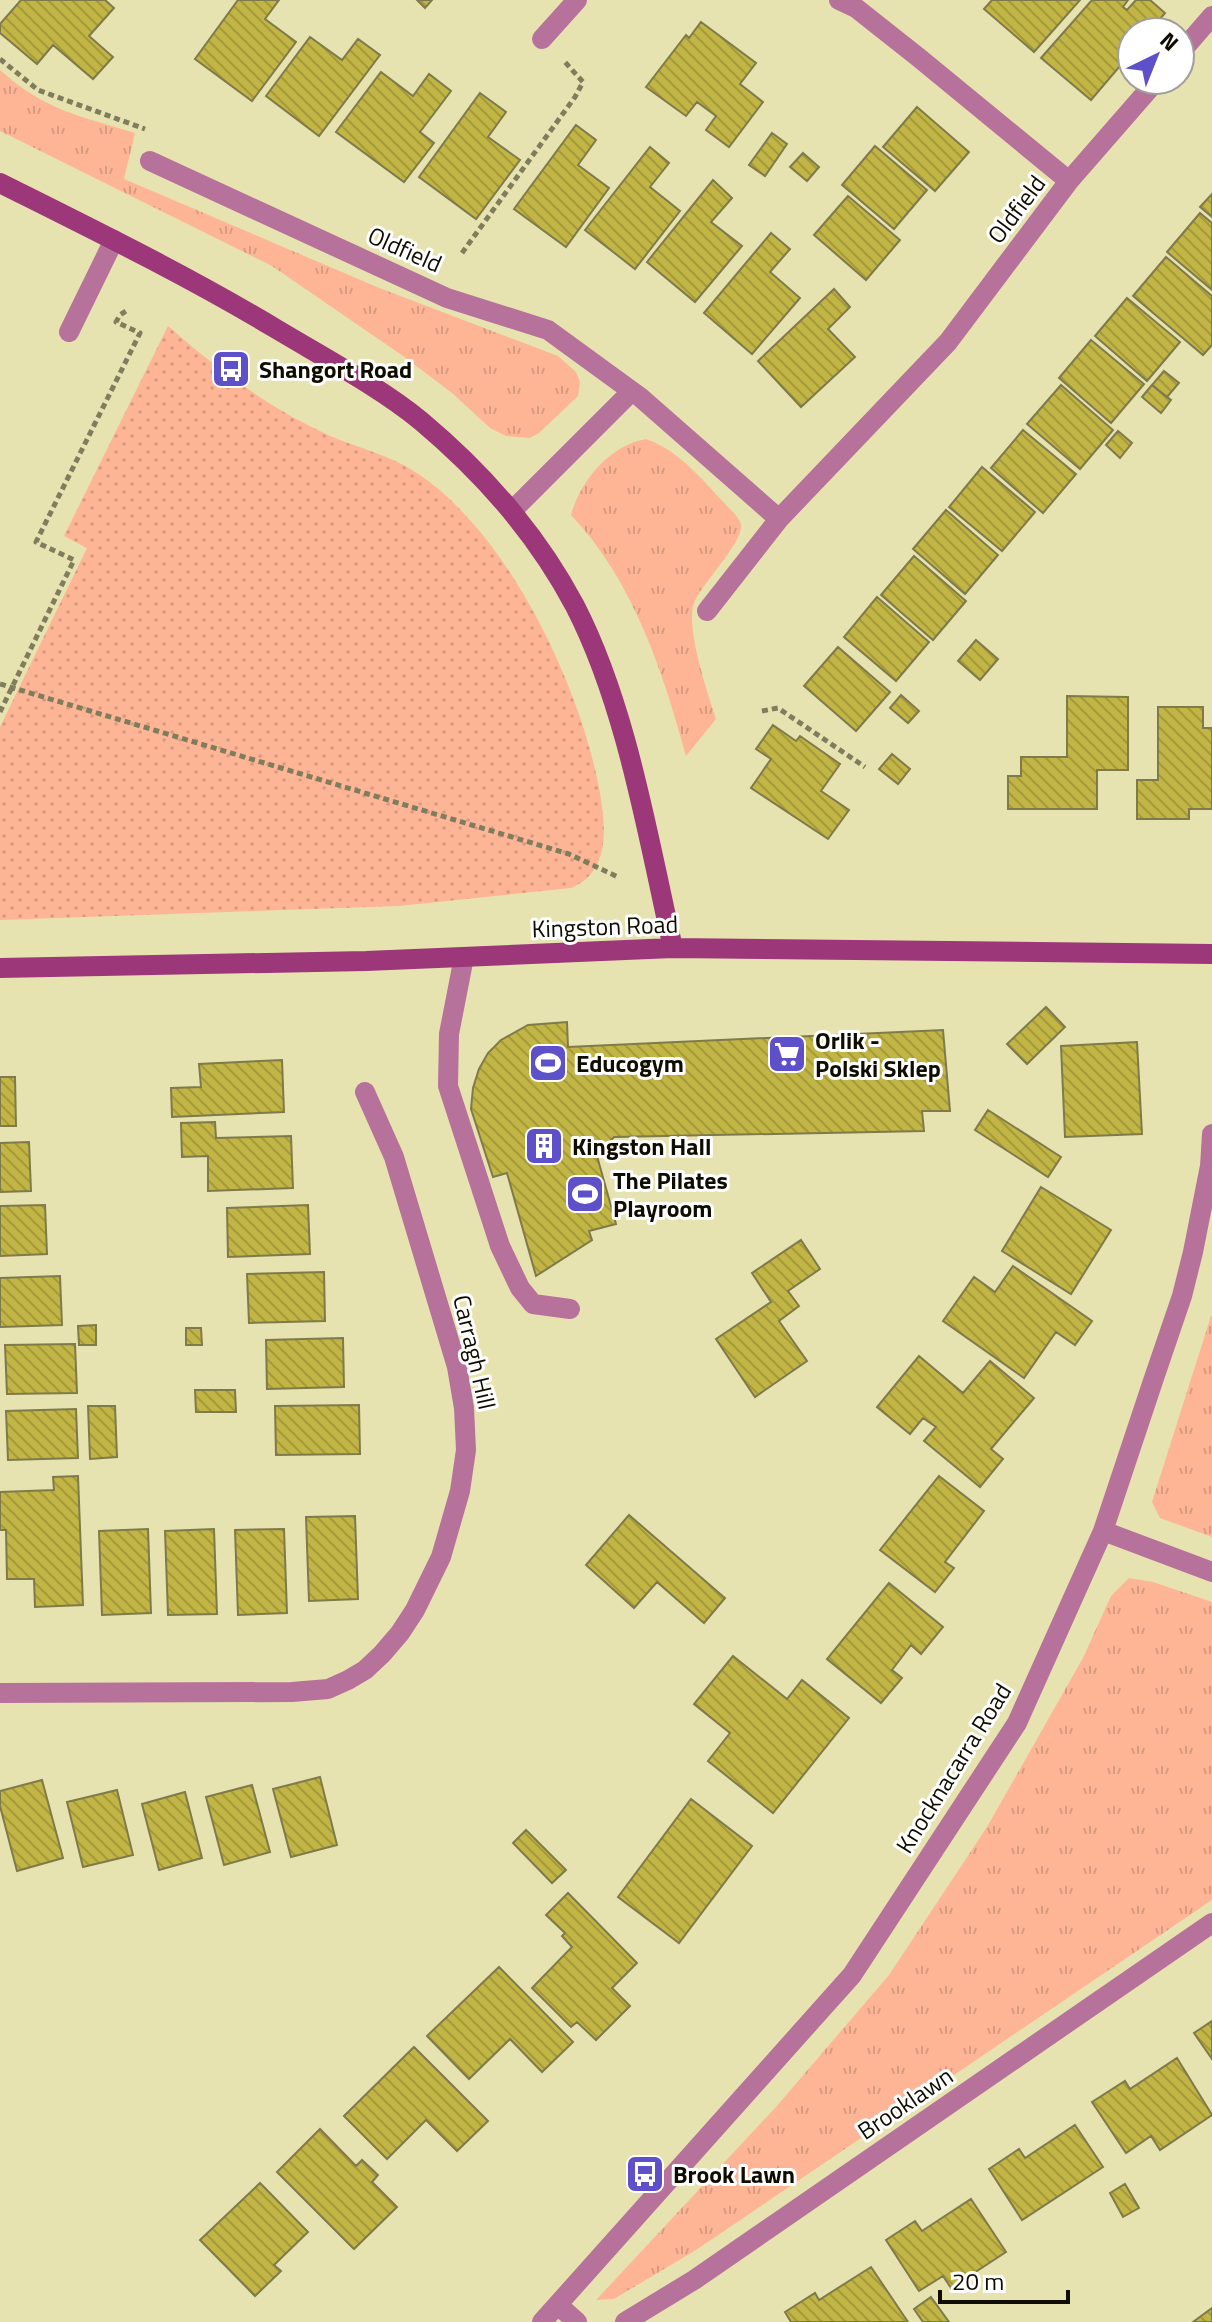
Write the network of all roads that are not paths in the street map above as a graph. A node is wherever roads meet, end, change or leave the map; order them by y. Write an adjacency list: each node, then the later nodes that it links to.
1 (577, 0): 5 (street)
2 (839, 0): 8 (street, Oldfield)
3 (1212, 16): 4 (street)
4 (1196, 34)
5 (542, 39)
6 (1143, 96): 8 (street, Oldfield)
7 (150, 161): 12 (street, Oldfield)
8 (1069, 181): 14 (street, Oldfield)
9 (0, 183): 10 (main road)
10 (114, 240): 11 (street); 13 (main road)
11 (69, 332)
12 (632, 391): 13 (street); 14 (street, Oldfield)
13 (512, 511): 16 (main road)
14 (779, 519): 15 (street, Oldfield)
15 (707, 611)
16 (673, 948): 17 (main road, Kingston Road); 18 (main road, Kingston Road)
17 (1212, 954)
18 (464, 957): 19 (main road, Kingston Road); 22 (street)
19 (0, 968)
20 (365, 1092): 25 (street, Carragh Hill)
21 (1212, 1134): 23 (street, Knocknacarra Road)
22 (570, 1309)
23 (1103, 1531): 24 (street); 27 (street, Knocknacarra Road)
24 (1212, 1572)
25 (0, 1693)
26 (1212, 1923): 30 (street, Brooklawn)
27 (558, 2305): 28 (street, Knocknacarra Road); 29 (street)
28 (542, 2322)
29 (577, 2322)
30 (625, 2322)

